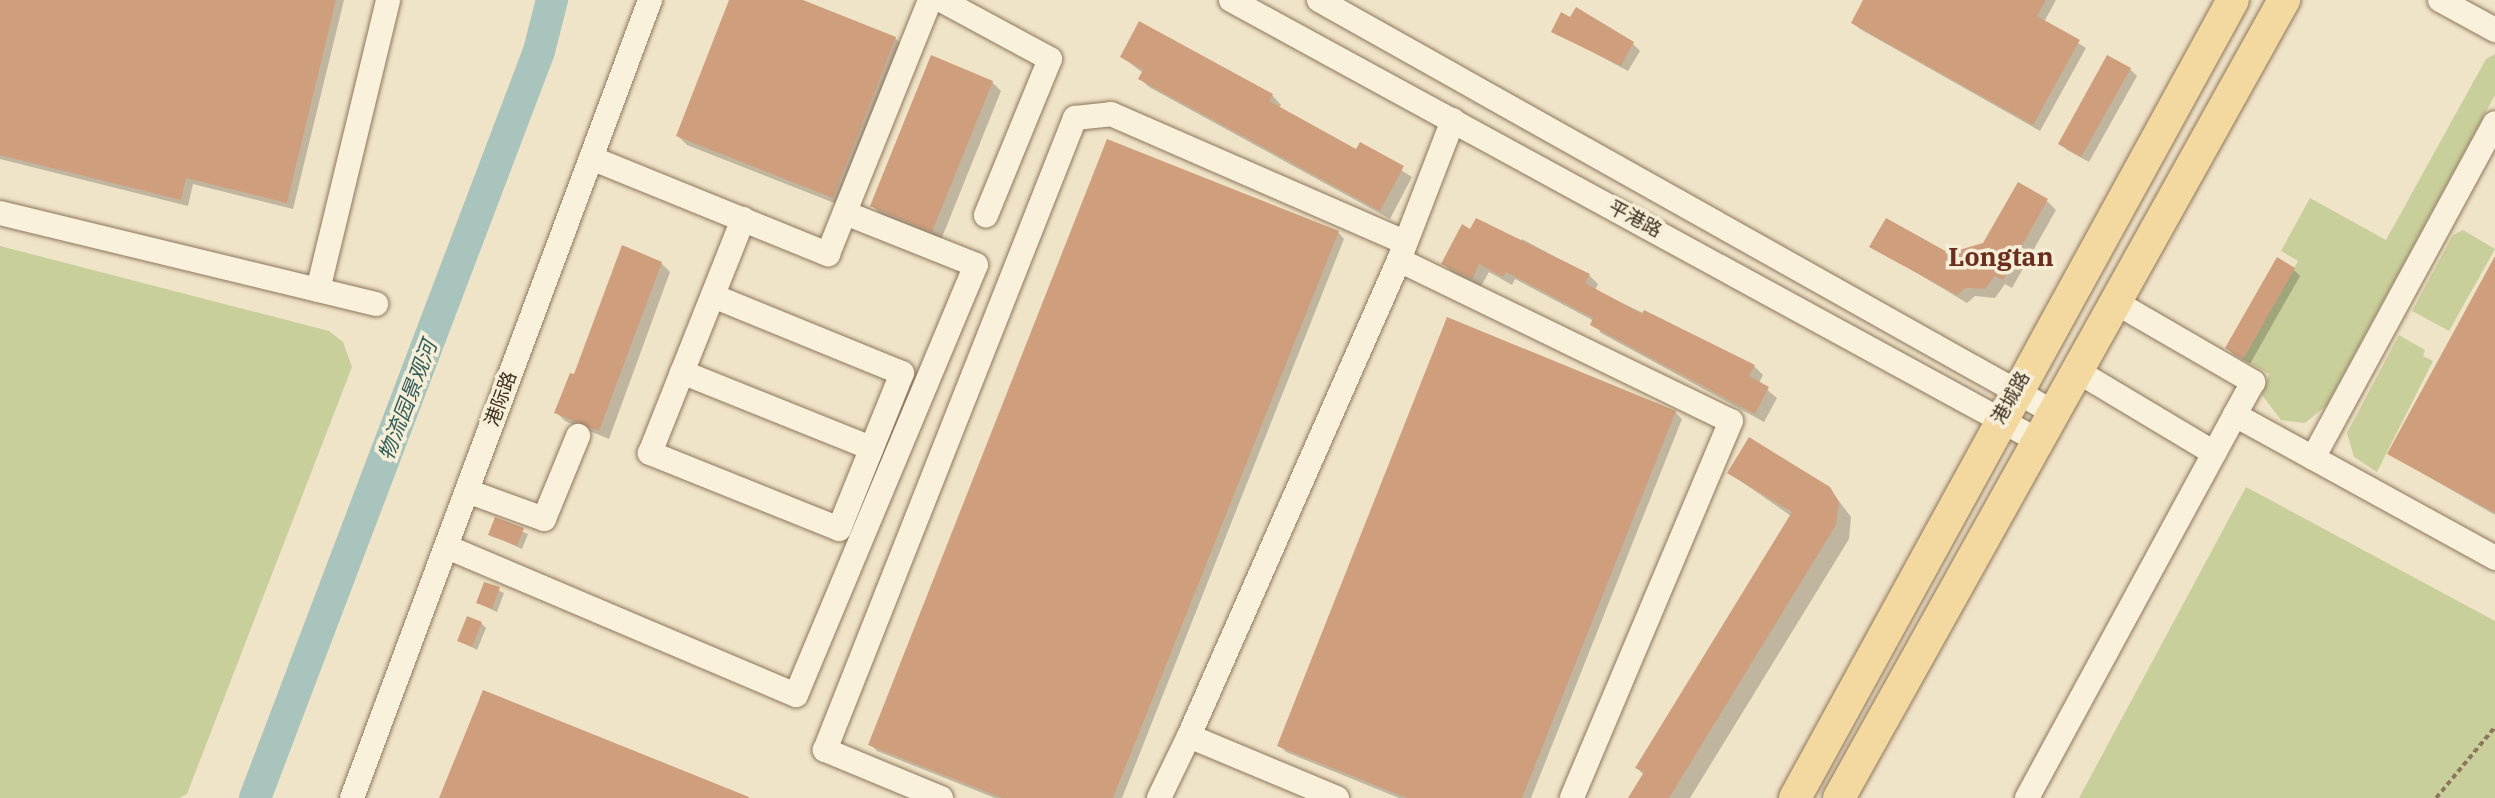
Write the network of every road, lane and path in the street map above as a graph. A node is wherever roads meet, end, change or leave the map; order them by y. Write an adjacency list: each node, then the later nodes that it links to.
1 (388, 0): 20 (street)
2 (650, 0): 14 (street, 港际路)
3 (930, 0): 16 (street)
4 (941, 0): 17 (street)
5 (1231, 0): 11 (street, 平港路)
6 (1319, 0): 26 (street, 平港路)
7 (2233, 0): 26 (main road, 港城路)
8 (2284, 0): 22 (main road)
9 (2440, 0): 10 (street)
10 (2495, 30)
11 (1452, 120): 19 (street); 29 (street, 平港路)
12 (2495, 123): 13 (street)
13 (2489, 149): 34 (street)
14 (591, 158): 18 (street); 35 (street, 港际路)
15 (0, 213): 20 (street)
16 (845, 213): 18 (street); 36 (street)
17 (986, 215)
18 (743, 219): 21 (street)
19 (1402, 251): 39 (street); 41 (street); 44 (street)
20 (318, 290): 23 (street)
21 (713, 296): 25 (street); 32 (street)
22 (2115, 302): 24 (main road); 28 (street)
23 (376, 303)
24 (2077, 371): 27 (main road); 33 (street)
25 (682, 372): 32 (street); 32 (street)
26 (2017, 388): 27 (street, 平港路); 29 (main road, 港城路)
27 (2053, 412): 31 (main road)
28 (2235, 415): 33 (street); 34 (street)
29 (2001, 417): 31 (street, 平港路); 45 (main road, 港城路)
30 (578, 436): 35 (street)
31 (2037, 440): 46 (main road)
32 (871, 448)
33 (2214, 453): 47 (street)
34 (2314, 458): 37 (street)
35 (467, 491): 36 (street, 港际路)
36 (447, 547): 40 (street, 港际路)
37 (2495, 558)
38 (2495, 727): 48 (path)
39 (1189, 736): 42 (street); 43 (street)
40 (352, 798)
41 (941, 798)
42 (1159, 798)
43 (1337, 798)
44 (1573, 798)
45 (1795, 798)
46 (1839, 798)
47 (2027, 798)
48 (2436, 798)

